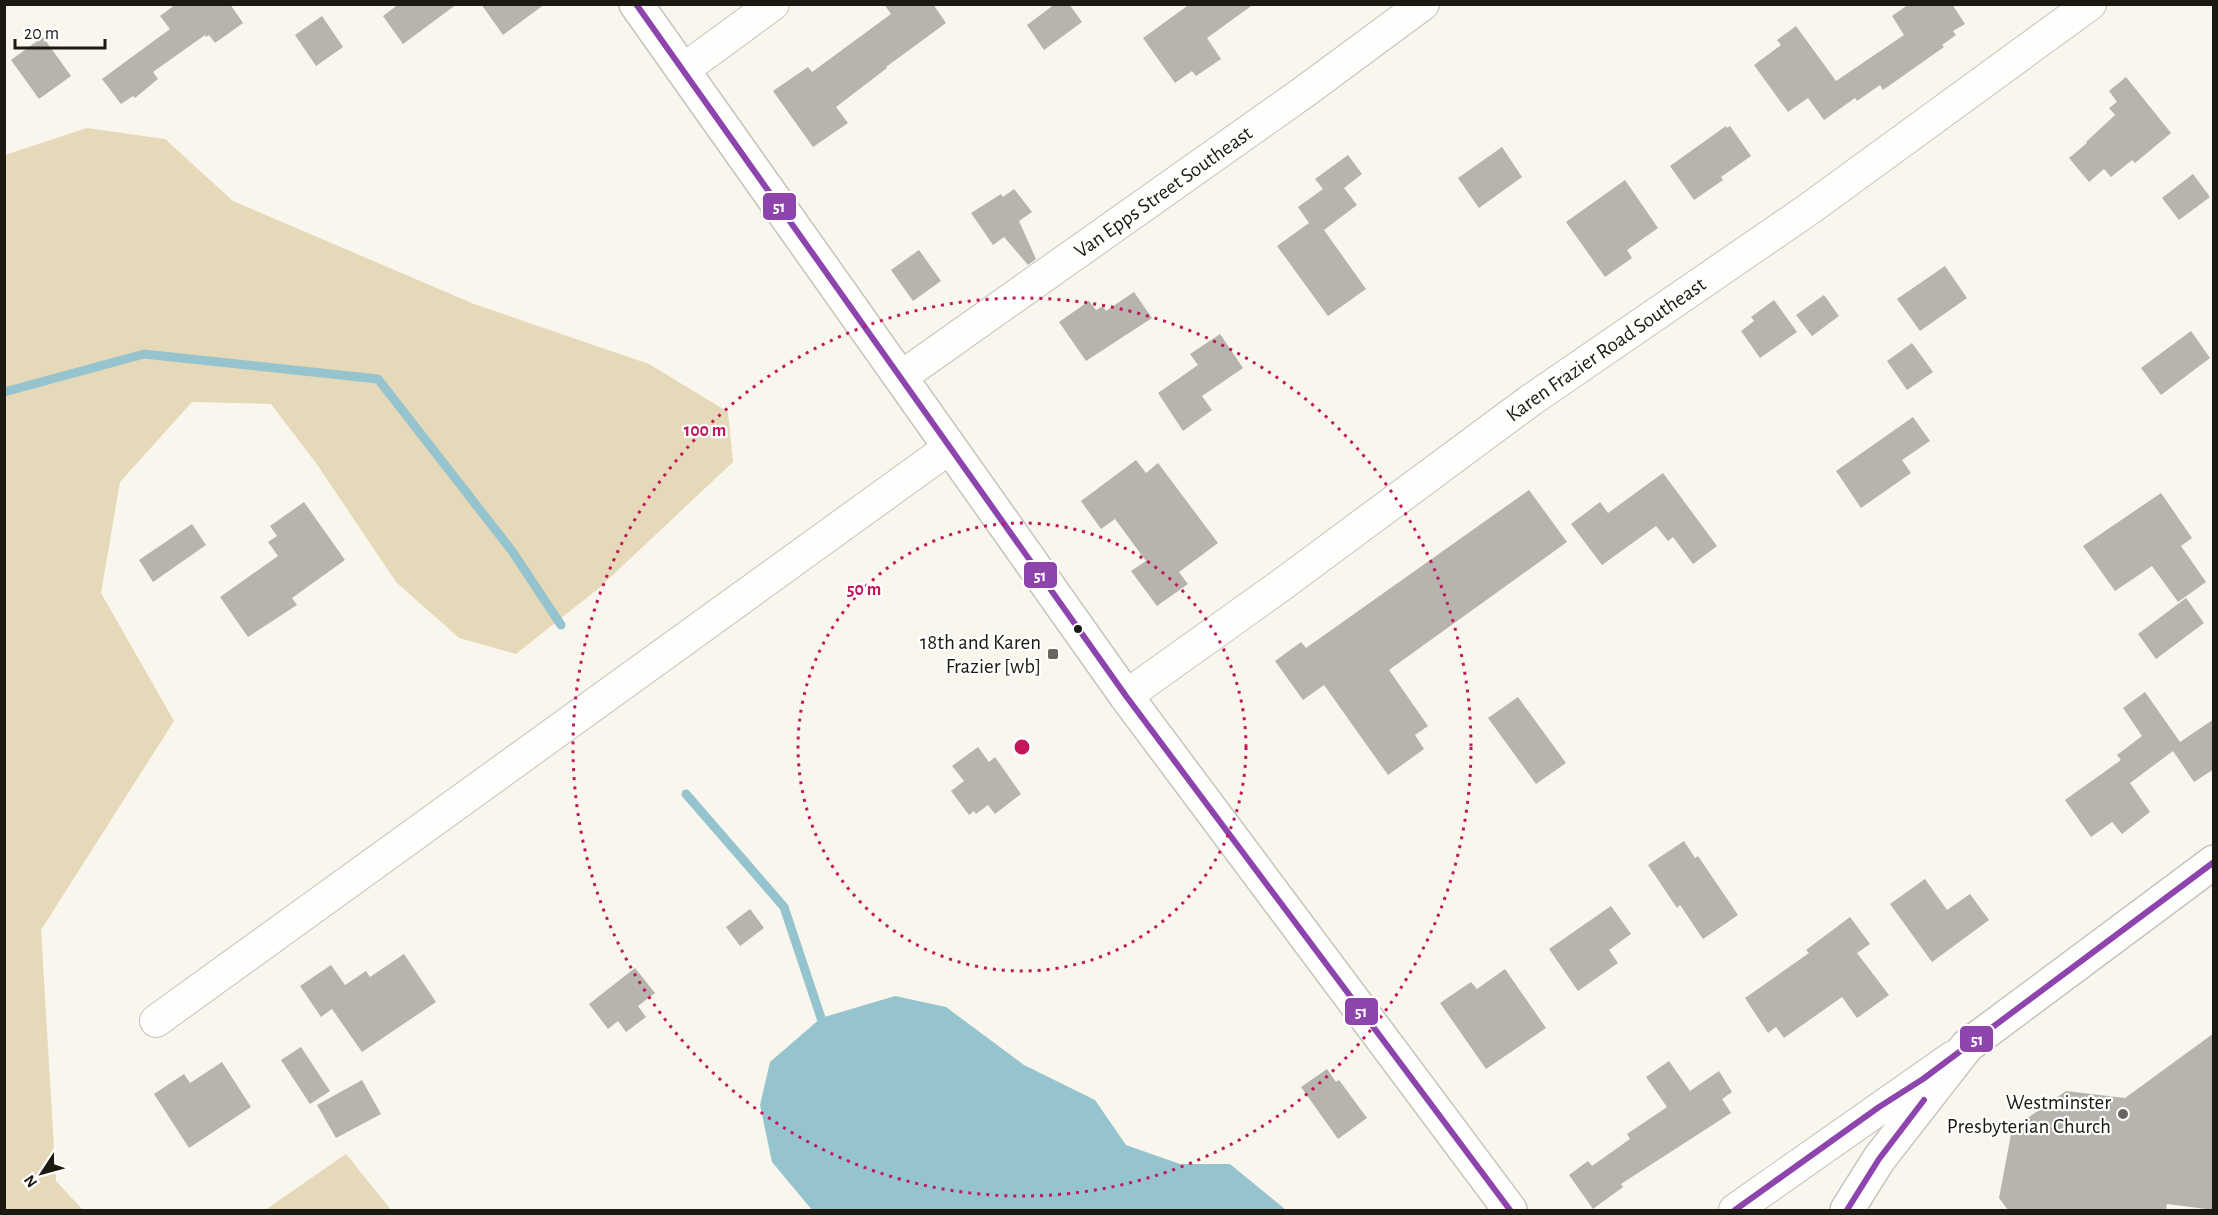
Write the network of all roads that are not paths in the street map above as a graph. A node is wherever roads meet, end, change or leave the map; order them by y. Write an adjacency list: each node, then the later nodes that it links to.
1 (636, 4): 5 (street)
2 (773, 4): 5 (street)
3 (1424, 4): 6 (street, Van Epps Street Southeast)
4 (2090, 4): 8 (street, Karen Frazier Road Southeast)
5 (683, 70): 6 (street)
6 (901, 377): 7 (street)
7 (950, 448): 8 (street); 10 (street)
8 (1126, 696): 12 (street)
9 (2214, 862): 11 (street)
10 (156, 1021)
11 (1967, 1046): 13 (street); 14 (street)
12 (1510, 1210)
13 (1735, 1210)
14 (1847, 1210)

